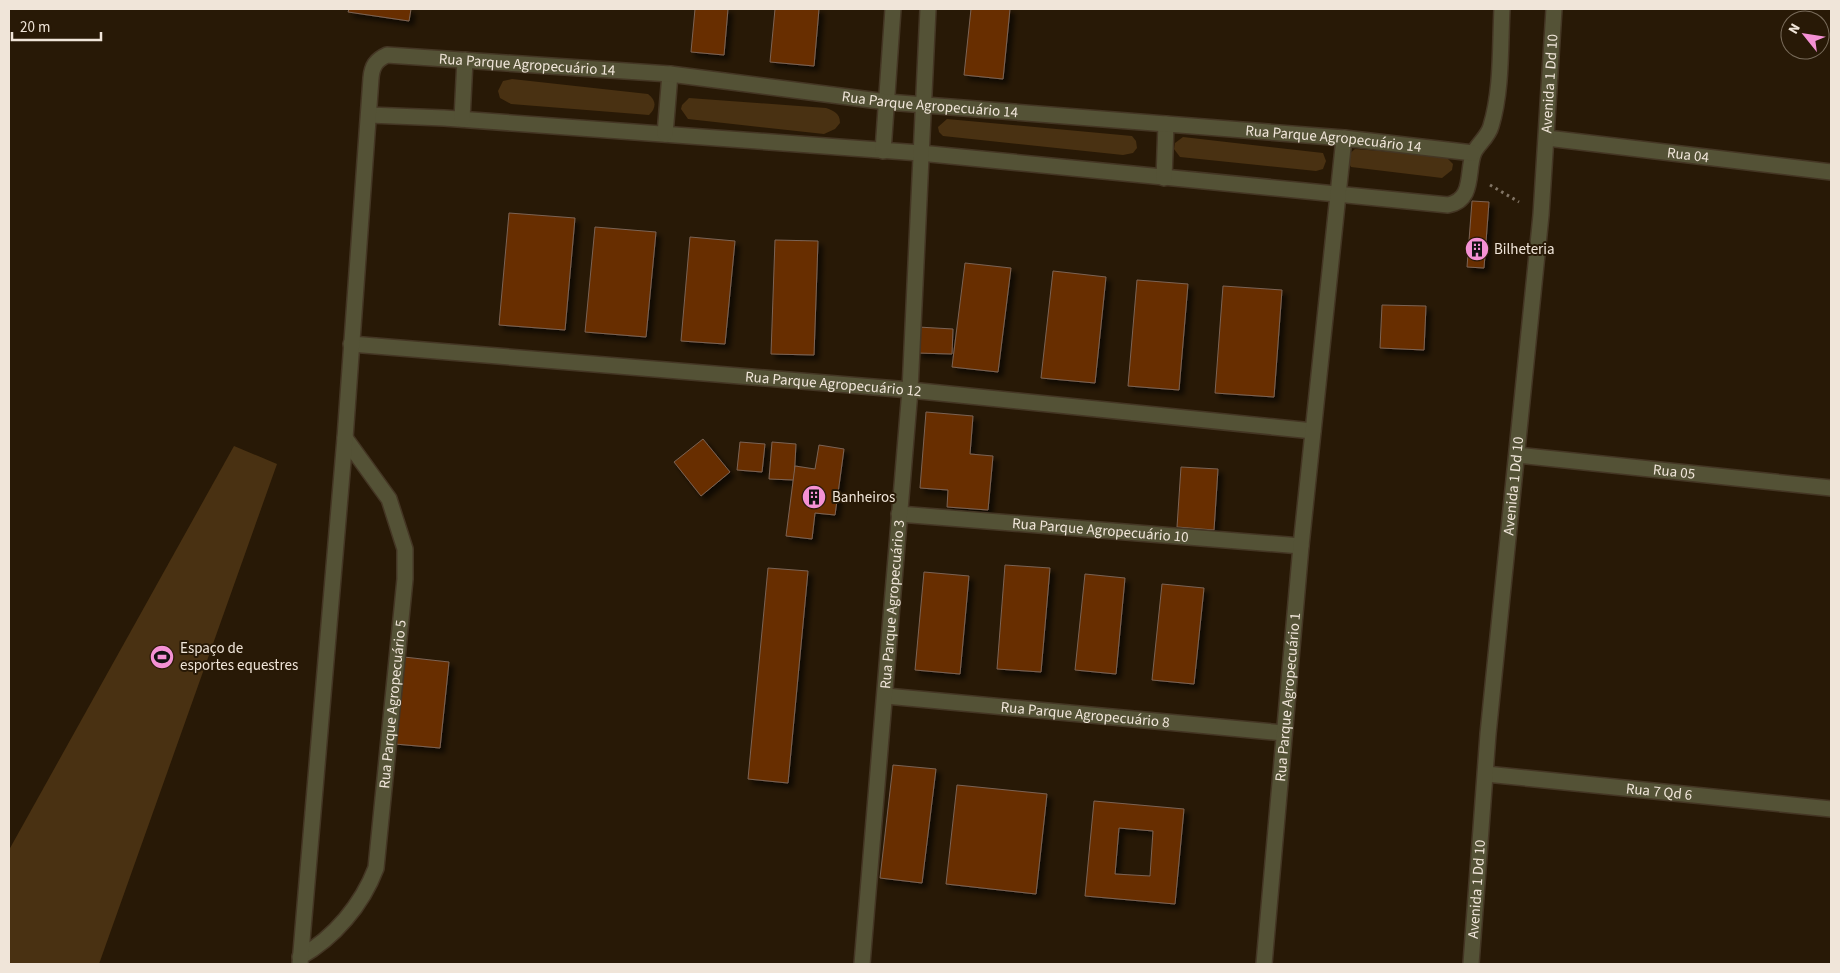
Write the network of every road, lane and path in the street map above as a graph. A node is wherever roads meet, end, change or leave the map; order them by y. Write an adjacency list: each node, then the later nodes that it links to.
1 (893, 9): 7 (street)
2 (928, 9): 8 (street, Rua Parque Agropecuário 3)
3 (1502, 9): 17 (street)
4 (1554, 9): 14 (street, Avenida 1 Dd 10)
5 (465, 60): 6 (street, Rua Parque Agropecuário 14); 9 (street, Rua Parque Agropecuário 14); 10 (street)
6 (670, 74): 7 (street, Rua Parque Agropecuário 14); 12 (street)
7 (887, 102): 8 (street, Rua Parque Agropecuário 14); 15 (street)
8 (923, 105): 11 (street, Rua Parque Agropecuário 14); 16 (street, Rua Parque Agropecuário 3)
9 (369, 115): 10 (street); 23 (street)
10 (462, 119): 12 (street)
11 (1166, 124): 13 (street, Rua Parque Agropecuário 14); 19 (street)
12 (664, 134): 15 (street)
13 (1344, 138): 17 (street, Rua Parque Agropecuário 14); 21 (street, Rua Parque Agropecuário 1)
14 (1547, 138): 18 (street, Rua 04); 22 (street, Avenida 1 Dd 10)
15 (883, 151): 16 (street)
16 (920, 153): 19 (street); 24 (street, Rua Parque Agropecuário 3)
17 (1473, 153): 20 (street)
18 (1831, 172)
19 (1164, 178): 21 (street)
20 (1470, 178): 21 (street); 22 (path)
21 (1338, 193): 25 (street, Rua Parque Agropecuário 1)
22 (1541, 215): 27 (street, Avenida 1 Dd 10)
23 (351, 344): 24 (street, Rua Parque Agropecuário 12); 26 (street)
24 (910, 390): 25 (street, Rua Parque Agropecuário 12); 29 (street, Rua Parque Agropecuário 3)
25 (1313, 431): 30 (street, Rua Parque Agropecuário 1)
26 (346, 438): 35 (street); 35 (street, Rua Parque Agropecuário 5)
27 (1517, 454): 28 (street, Rua 05); 33 (street, Avenida 1 Dd 10)
28 (1831, 488)
29 (899, 514): 30 (street, Rua Parque Agropecuário 10); 31 (street, Rua Parque Agropecuário 3)
30 (1301, 546): 32 (street, Rua Parque Agropecuário 1)
31 (886, 696): 32 (street, Rua Parque Agropecuário 8); 36 (street, Rua Parque Agropecuário 3)
32 (1284, 733): 37 (street, Rua Parque Agropecuário 1)
33 (1486, 774): 34 (street, Rua 7 Qd 6); 38 (street, Avenida 1 Dd 10)
34 (1831, 808)
35 (300, 961)
36 (862, 964)
37 (1264, 964)
38 (1471, 964)

